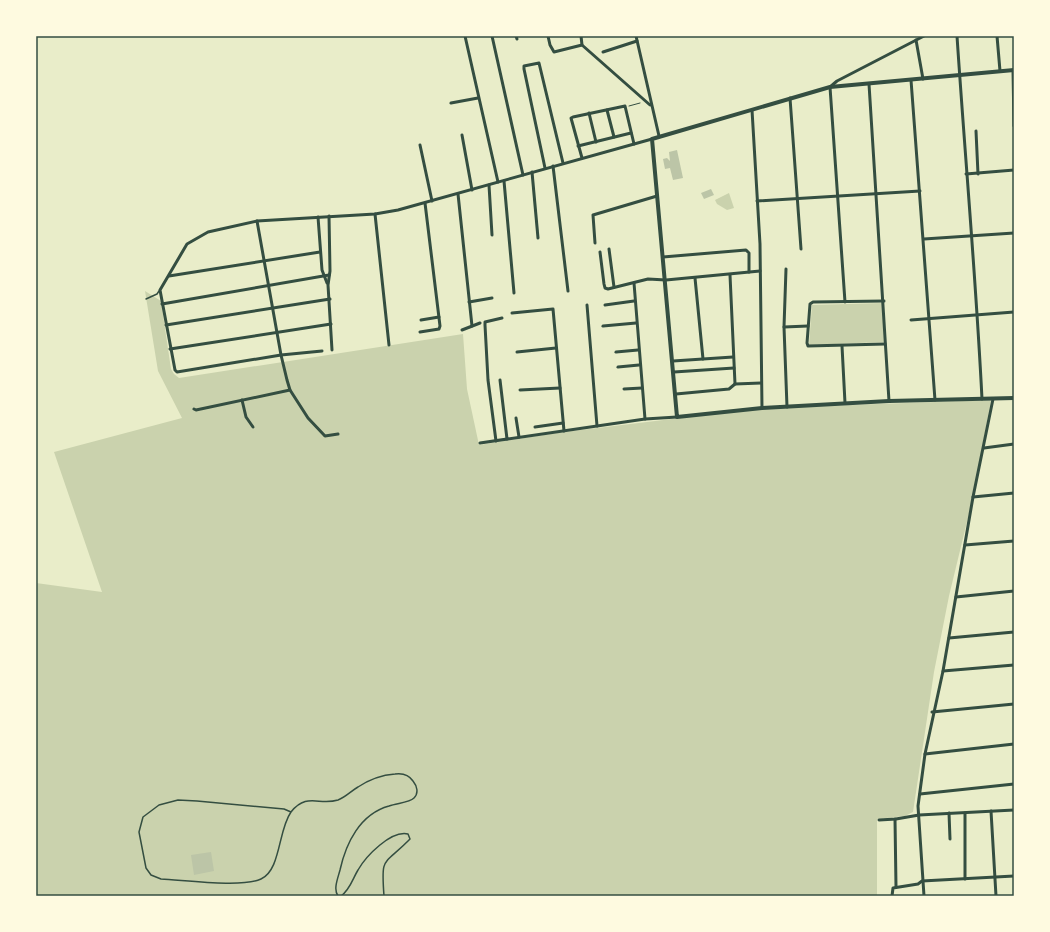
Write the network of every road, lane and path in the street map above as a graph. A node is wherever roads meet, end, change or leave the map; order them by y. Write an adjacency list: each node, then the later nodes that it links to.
1 (465, 36): 20 (street)
2 (492, 36): 48 (street)
3 (548, 36): 11 (street)
4 (581, 36): 11 (street)
5 (636, 36): 10 (street)
6 (924, 36): 9 (street)
7 (957, 36): 15 (street)
8 (997, 36): 14 (street)
9 (916, 40): 16 (street); 19 (street)
10 (637, 41): 12 (street); 25 (street)
11 (582, 46): 22 (street)
12 (603, 52)
13 (1013, 70): 14 (street); 29 (street)
14 (1000, 71): 15 (street)
15 (960, 75): 16 (street); 46 (street)
16 (923, 79): 17 (street)
17 (911, 80): 18 (street); 53 (street)
18 (868, 84): 19 (street); 55 (street)
19 (830, 87): 21 (street); 57 (street)
20 (478, 98): 23 (street); 50 (street)
21 (790, 98): 27 (street); 58 (street)
22 (644, 101): 24 (path); 25 (street)
23 (451, 103)
24 (625, 106): 26 (street); 31 (street)
25 (651, 106): 33 (street)
26 (607, 110): 28 (street); 34 (street)
27 (752, 110): 33 (street); 60 (street)
28 (589, 113): 36 (street); 39 (street)
29 (1014, 126)
30 (976, 131): 47 (street)
31 (631, 133): 34 (street); 37 (street)
32 (462, 136): 52 (street)
33 (659, 136): 35 (street)
34 (614, 137): 36 (street)
35 (652, 138): 37 (street); 56 (street)
36 (596, 142): 39 (street)
37 (634, 144): 40 (street)
38 (420, 145): 59 (street)
39 (578, 146): 40 (street)
40 (582, 158): 41 (street)
41 (563, 163): 42 (street); 43 (street)
42 (553, 166): 43 (street); 92 (street)
43 (545, 168): 45 (street)
44 (1014, 170): 47 (street)
45 (532, 172): 48 (street); 69 (street)
46 (966, 174): 47 (street); 68 (street)
47 (978, 174)
48 (523, 175): 49 (street)
49 (504, 181): 50 (street); 93 (street)
50 (498, 182): 51 (street)
51 (489, 185): 52 (street); 67 (street)
52 (472, 190): 54 (street)
53 (920, 191): 55 (street); 70 (street)
54 (458, 194): 59 (street); 99 (street)
55 (877, 194): 57 (street); 98 (street)
56 (657, 196): 71 (street); 76 (street)
57 (837, 196): 58 (street); 100 (street)
58 (798, 199): 60 (street); 73 (street)
59 (432, 201): 61 (street)
60 (757, 201): 79 (street)
61 (425, 203): 62 (street); 108 (street)
62 (375, 214): 64 (street); 125 (street)
63 (318, 216): 64 (street); 65 (street); 74 (street)
64 (329, 216): 81 (street)
65 (257, 221): 77 (street); 83 (street)
66 (1014, 233): 68 (street)
67 (492, 235)
68 (971, 235): 70 (street); 107 (street)
69 (538, 238)
70 (924, 239): 110 (street)
71 (595, 243)
72 (609, 248): 90 (street)
73 (801, 249)
74 (320, 252): 77 (street); 84 (street)
75 (600, 252): 90 (street)
76 (663, 257): 80 (street); 86 (street)
77 (264, 260): 83 (street); 88 (street)
78 (786, 269): 120 (street)
79 (760, 271): 80 (street); 143 (street)
80 (749, 272): 82 (street)
81 (329, 275): 84 (street); 89 (street)
82 (730, 275): 85 (street); 135 (street)
83 (169, 276): 91 (street)
84 (324, 276): 88 (street); 89 (street)
85 (695, 278): 86 (street); 136 (street)
86 (666, 280): 87 (street); 137 (street)
87 (634, 282): 90 (street); 97 (street)
88 (269, 284): 101 (street); 104 (street)
89 (328, 284): 96 (street)
90 (614, 287)
91 (160, 290): 95 (lane); 101 (street)
92 (568, 291)
93 (514, 293)
94 (492, 298): 99 (street)
95 (146, 299)
96 (330, 299): 104 (street); 115 (street)
97 (634, 300): 103 (street); 114 (street)
98 (884, 300): 100 (street); 124 (street)
99 (469, 302): 117 (street)
100 (845, 302): 119 (street)
101 (162, 304): 116 (street)
102 (587, 305): 165 (street)
103 (605, 305)
104 (273, 308): 116 (street); 122 (street)
105 (1014, 312): 107 (street)
106 (512, 313): 127 (street)
107 (978, 315): 110 (street); 152 (street)
108 (439, 317): 111 (street); 123 (street)
109 (502, 318): 172 (street)
110 (930, 319): 112 (street); 155 (street)
111 (421, 320)
112 (911, 320)
113 (480, 323): 117 (street)
114 (636, 323): 118 (street); 130 (street)
115 (330, 324): 122 (street); 129 (street)
116 (166, 325): 128 (street)
117 (472, 326): 121 (street)
118 (603, 326)
119 (808, 326): 120 (street); 126 (street)
120 (784, 327): 158 (street)
121 (462, 330)
122 (277, 332): 128 (street); 134 (street)
123 (420, 332)
124 (885, 344): 126 (street); 156 (street)
125 (389, 345)
126 (842, 346): 157 (street)
127 (556, 348): 132 (street); 145 (street)
128 (170, 349): 134 (street)
129 (332, 350)
130 (638, 350): 133 (street); 138 (street)
131 (322, 351): 134 (street)
132 (517, 352)
133 (616, 352)
134 (281, 355): 147 (street)
135 (733, 357): 136 (street); 140 (street)
136 (703, 359): 137 (street)
137 (673, 361): 141 (street)
138 (640, 365): 139 (street); 146 (street)
139 (618, 367)
140 (734, 368): 141 (street); 144 (street)
141 (674, 372): 150 (street)
142 (500, 380): 171 (street)
143 (761, 383): 144 (street); 159 (street)
144 (735, 384): 150 (street)
145 (560, 388): 148 (street); 164 (street)
146 (642, 388): 149 (street); 163 (street)
147 (290, 390): 154 (street); 169 (street)
148 (520, 390)
149 (624, 390)
150 (676, 394): 161 (street)
151 (1014, 398): 153 (street)
152 (982, 399): 153 (street); 155 (street)
153 (993, 399): 175 (street)
154 (242, 400): 160 (street); 167 (street)
155 (935, 400): 156 (street)
156 (890, 401): 157 (street)
157 (845, 403): 158 (street)
158 (787, 407): 159 (street)
159 (762, 408): 161 (street)
160 (194, 409)
161 (677, 417): 163 (street)
162 (516, 418): 170 (street)
163 (645, 419): 165 (street)
164 (563, 423): 166 (street); 168 (street)
165 (597, 426): 168 (street)
166 (535, 427)
167 (253, 428)
168 (564, 431): 170 (street)
169 (338, 434)
170 (519, 437): 171 (street)
171 (507, 439): 172 (street)
172 (496, 441): 173 (street)
173 (480, 443)
174 (1014, 444): 175 (street)
175 (984, 448): 177 (street)
176 (1014, 493): 177 (street)
177 (973, 497): 179 (street)
178 (1014, 541): 179 (street)
179 (965, 545): 181 (street)
180 (1014, 591): 181 (street)
181 (956, 597): 183 (street)
182 (1014, 632): 183 (street)
183 (949, 638): 185 (street)
184 (1014, 665): 185 (street)
185 (943, 671): 187 (street)
186 (1014, 704): 187 (street)
187 (932, 712): 189 (street)
188 (1014, 744): 189 (street)
189 (925, 754): 191 (street)
190 (1014, 784): 191 (street)
191 (920, 794): 197 (street)
192 (1014, 810): 194 (street)
193 (291, 812): 193 (lane); 206 (lane)
194 (991, 812): 196 (street); 202 (street)
195 (949, 813): 196 (street); 197 (street); 200 (street)
196 (965, 813): 203 (street)
197 (919, 815): 198 (street); 204 (street)
198 (895, 819): 199 (street); 205 (street)
199 (879, 820)
200 (950, 839)
201 (1014, 876): 202 (street)
202 (995, 877): 203 (street); 211 (street)
203 (965, 879): 204 (street)
204 (922, 881): 205 (street); 210 (street)
205 (896, 887): 209 (street)
206 (338, 896)
207 (341, 896): 208 (lane)
208 (384, 896)
209 (892, 896)
210 (924, 896)
211 (996, 896)

